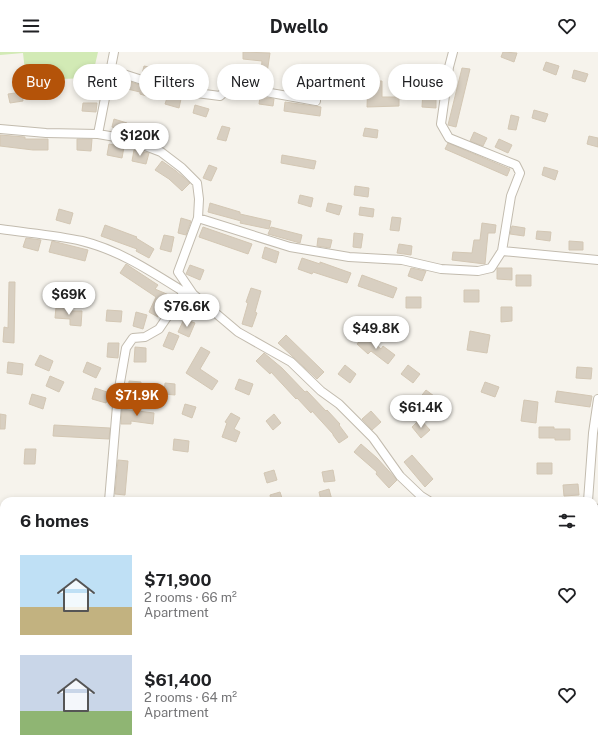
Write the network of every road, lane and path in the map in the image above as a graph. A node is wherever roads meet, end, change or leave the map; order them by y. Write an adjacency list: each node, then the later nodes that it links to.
1 (114, 52): 3 (street)
2 (453, 52): 11 (street)
3 (111, 64)
4 (131, 77): 6 (street)
5 (104, 100): 8 (street)
6 (316, 101)
7 (0, 129): 8 (street)
8 (98, 134): 9 (street)
9 (198, 218): 11 (street); 14 (street)
10 (0, 229): 13 (street)
11 (502, 251): 12 (street)
12 (598, 260)
13 (184, 292): 14 (street); 16 (street)
14 (193, 294): 17 (street)
15 (598, 399): 18 (street)
16 (109, 497)
17 (423, 497)
18 (588, 497)

